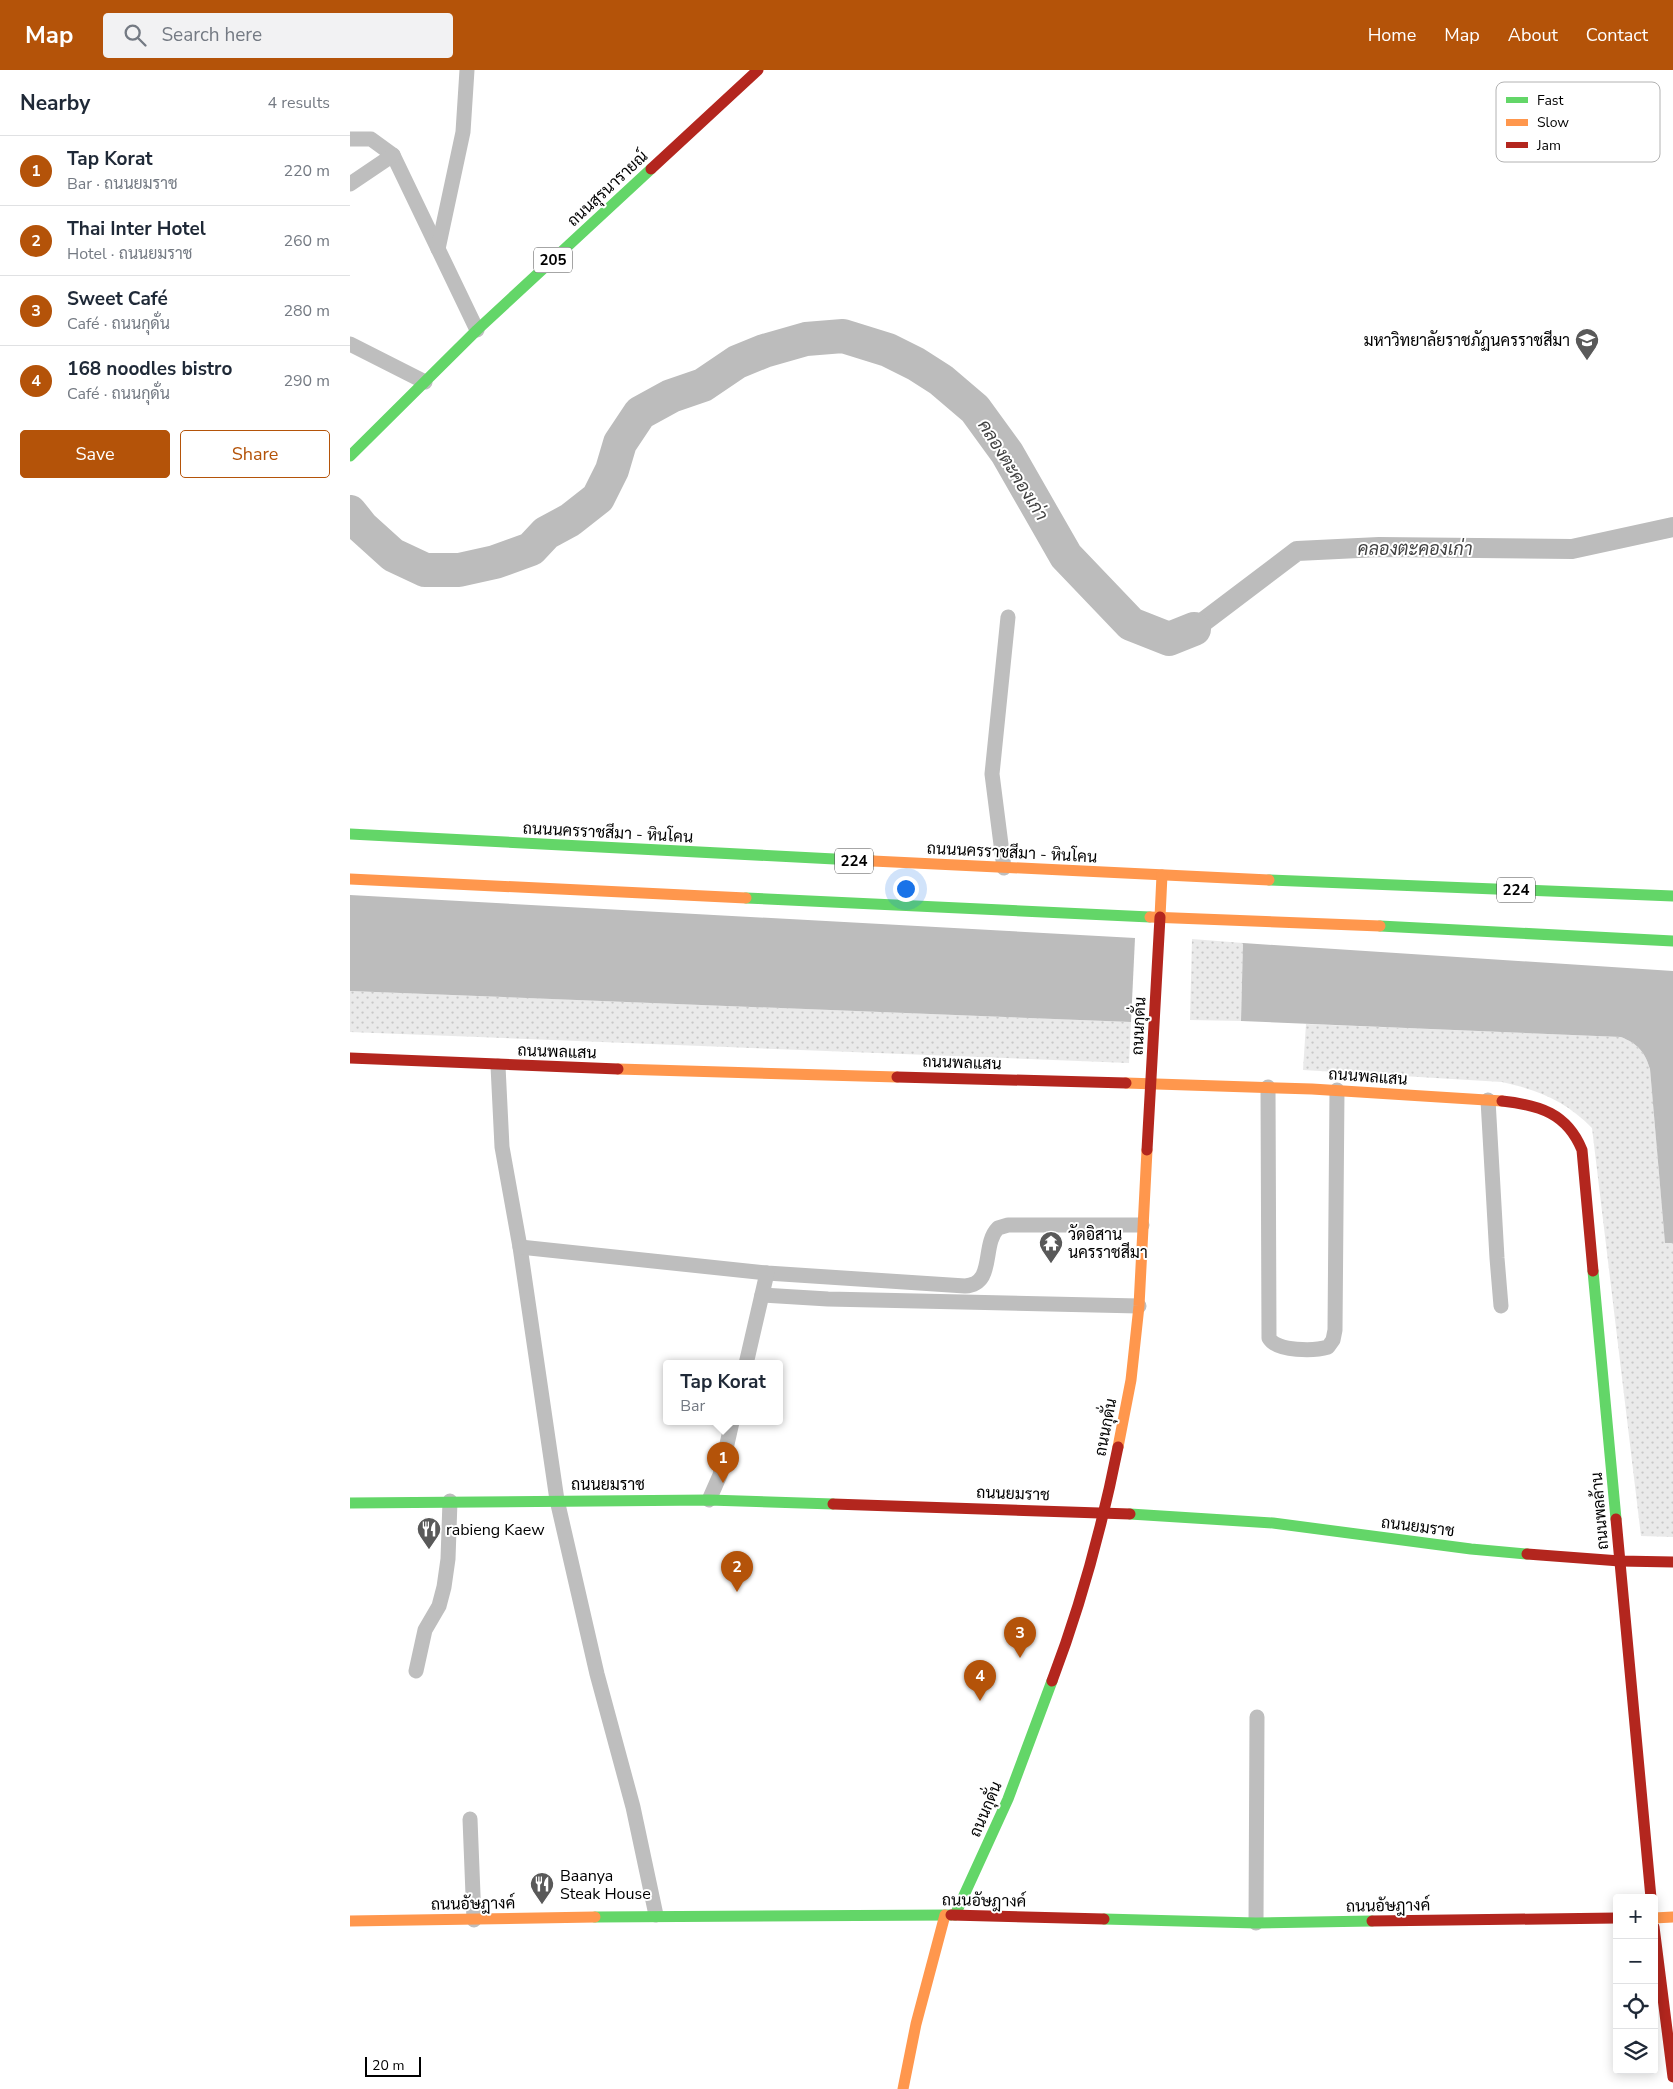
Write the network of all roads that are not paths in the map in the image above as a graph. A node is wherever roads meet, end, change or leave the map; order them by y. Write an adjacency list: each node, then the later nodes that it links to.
1 (467, 70): 6 (street)
2 (758, 70): 7 (street, ถนนสุรนารายณ์ / 205)
3 (350, 139): 4 (street)
4 (393, 155): 5 (street); 6 (street)
5 (350, 184)
6 (438, 249): 7 (street)
7 (477, 330): 9 (street, ถนนสุรนารายณ์ / 205)
8 (350, 344): 9 (street)
9 (425, 382): 10 (street, ถนนสุรนารายณ์ / 205)
10 (351, 455)
11 (1008, 617): 13 (street)
12 (350, 834): 13 (street, ถนนนครราชสีมา - หินโคน / 224)
13 (1004, 868): 14 (street, ถนนนครราชสีมา - หินโคน / 224)
14 (1162, 875): 16 (street, ถนนนครราชสีมา - หินโคน / 224); 17 (street, ถนนกุดั่น)
15 (350, 878): 17 (street)
16 (1673, 896)
17 (1160, 917): 18 (street); 21 (street, ถนนกุดั่น)
18 (1673, 941)
19 (350, 1058): 20 (street, ถนนพลแสน)
20 (498, 1066): 21 (street, ถนนพลแสน); 27 (street)
21 (1152, 1084): 22 (street, ถนนพลแสน); 26 (street, ถนนกุดั่น)
22 (1268, 1087): 23 (street, ถนนพลแสน); 23 (street)
23 (1337, 1090): 24 (street, ถนนพลแสน)
24 (1488, 1100): 25 (street, ถนนพลแสน); 31 (street)
25 (1568, 1125): 39 (street, ถนนพลล้าน)
26 (1142, 1225): 28 (street); 30 (street, ถนนกุดั่น)
27 (520, 1247): 28 (street); 34 (street)
28 (767, 1273): 29 (street)
29 (762, 1295): 30 (street); 32 (street)
30 (1139, 1306): 38 (street, ถนนกุดั่น)
31 (1501, 1306)
32 (747, 1360)
33 (731, 1425): 35 (street)
34 (557, 1500): 35 (street, ถนนยมราช); 36 (street, ถนนยมราช); 45 (street)
35 (709, 1500): 38 (street, ถนนยมราช)
36 (450, 1502): 37 (street, ถนนยมราช); 41 (street)
37 (350, 1503)
38 (1105, 1512): 39 (street, ถนนยมราช); 46 (street, ถนนกุดั่น)
39 (1620, 1561): 40 (street, ถนนยมราช); 44 (street, ถนนพลล้าน)
40 (1673, 1562)
41 (416, 1671)
42 (1257, 1717): 52 (street)
43 (470, 1820): 50 (street)
44 (1651, 1894)
45 (656, 1915): 46 (street, ถนนอัษฎางค์); 50 (street, ถนนอัษฎางค์)
46 (950, 1915): 52 (street, ถนนอัษฎางค์); 55 (street, ถนนกุดั่น)
47 (1613, 1918): 52 (street, ถนนอัษฎางค์)
48 (1658, 1918): 49 (street)
49 (1673, 1918)
50 (474, 1920): 51 (street, ถนนอัษฎางค์)
51 (350, 1921)
52 (1256, 1923)
53 (1656, 1939): 54 (street)
54 (1673, 2076)
55 (904, 2089)

